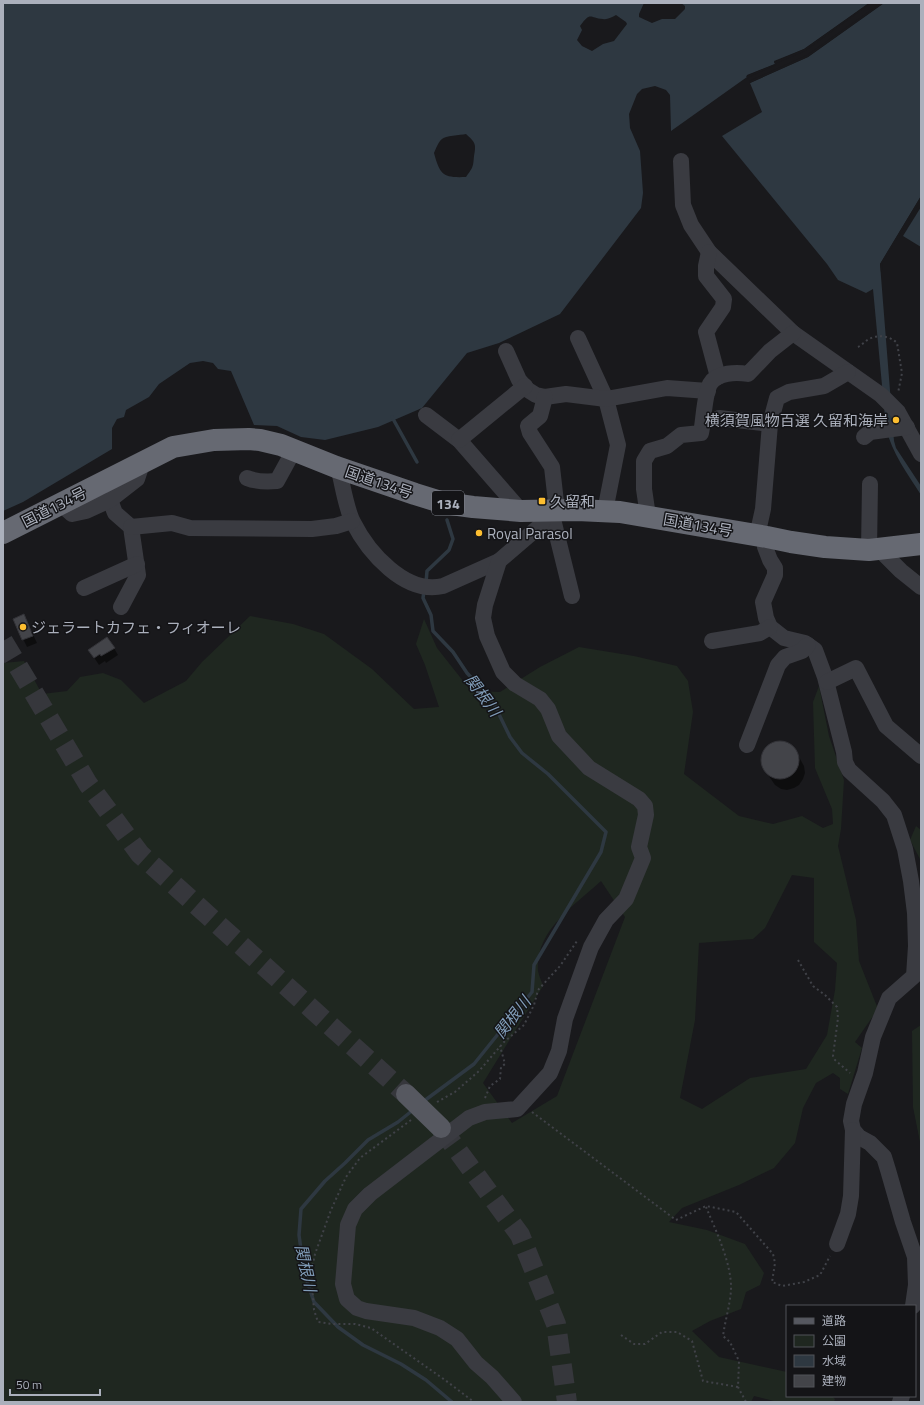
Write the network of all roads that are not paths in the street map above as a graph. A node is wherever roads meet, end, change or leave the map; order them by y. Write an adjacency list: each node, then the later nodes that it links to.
1 (681, 161): 2 (street)
2 (709, 252): 3 (street); 7 (street)
3 (793, 333): 6 (street); 7 (street)
4 (578, 338): 11 (street)
5 (506, 351): 8 (street)
6 (848, 372): 14 (street); 15 (street)
7 (718, 378): 9 (street)
8 (525, 386): 10 (street); 17 (street)
9 (708, 391): 11 (street); 29 (street)
10 (545, 397): 11 (street); 27 (street)
11 (606, 399): 28 (street)
12 (426, 415): 17 (street)
13 (719, 418): 14 (street)
14 (770, 424): 33 (street)
15 (895, 429): 16 (street); 19 (street)
16 (864, 437)
17 (459, 440): 26 (street)
18 (294, 450): 20 (highway, 国道134号 / 134); 21 (highway, 国道134号 / 134); 22 (street)
19 (921, 454)
20 (143, 461): 24 (street); 25 (highway, 国道134号 / 134)
21 (336, 467): 26 (highway, 国道134号 / 134); 30 (street)
22 (247, 478)
23 (870, 484): 35 (street)
24 (110, 500): 25 (street); 31 (street)
25 (61, 504): 32 (highway, 国道134号 / 134)
26 (521, 511): 27 (highway, 国道134号 / 134)
27 (552, 511): 28 (highway, 国道134号 / 134); 36 (street); 40 (street)
28 (604, 511): 29 (highway, 国道134号 / 134)
29 (648, 516): 33 (highway, 国道134号 / 134)
30 (352, 521): 31 (street); 36 (street)
31 (131, 527): 37 (street)
32 (3, 533)
33 (762, 536): 35 (highway, 国道134号 / 134); 42 (street)
34 (921, 544): 35 (highway, 国道134号 / 134)
35 (874, 549): 38 (street)
36 (499, 561): 53 (street)
37 (137, 564): 39 (street); 41 (street)
38 (921, 587)
39 (84, 588)
40 (572, 596)
41 (121, 607)
42 (770, 627): 43 (street); 44 (street)
43 (712, 641)
44 (808, 645): 45 (street); 46 (street)
45 (827, 682): 47 (street); 50 (street)
46 (747, 745)
47 (921, 756)
48 (406, 1094): 49 (main road)
49 (441, 1128)
50 (854, 1130): 51 (street); 52 (street)
51 (837, 1244)
52 (912, 1305)
53 (514, 1402)

